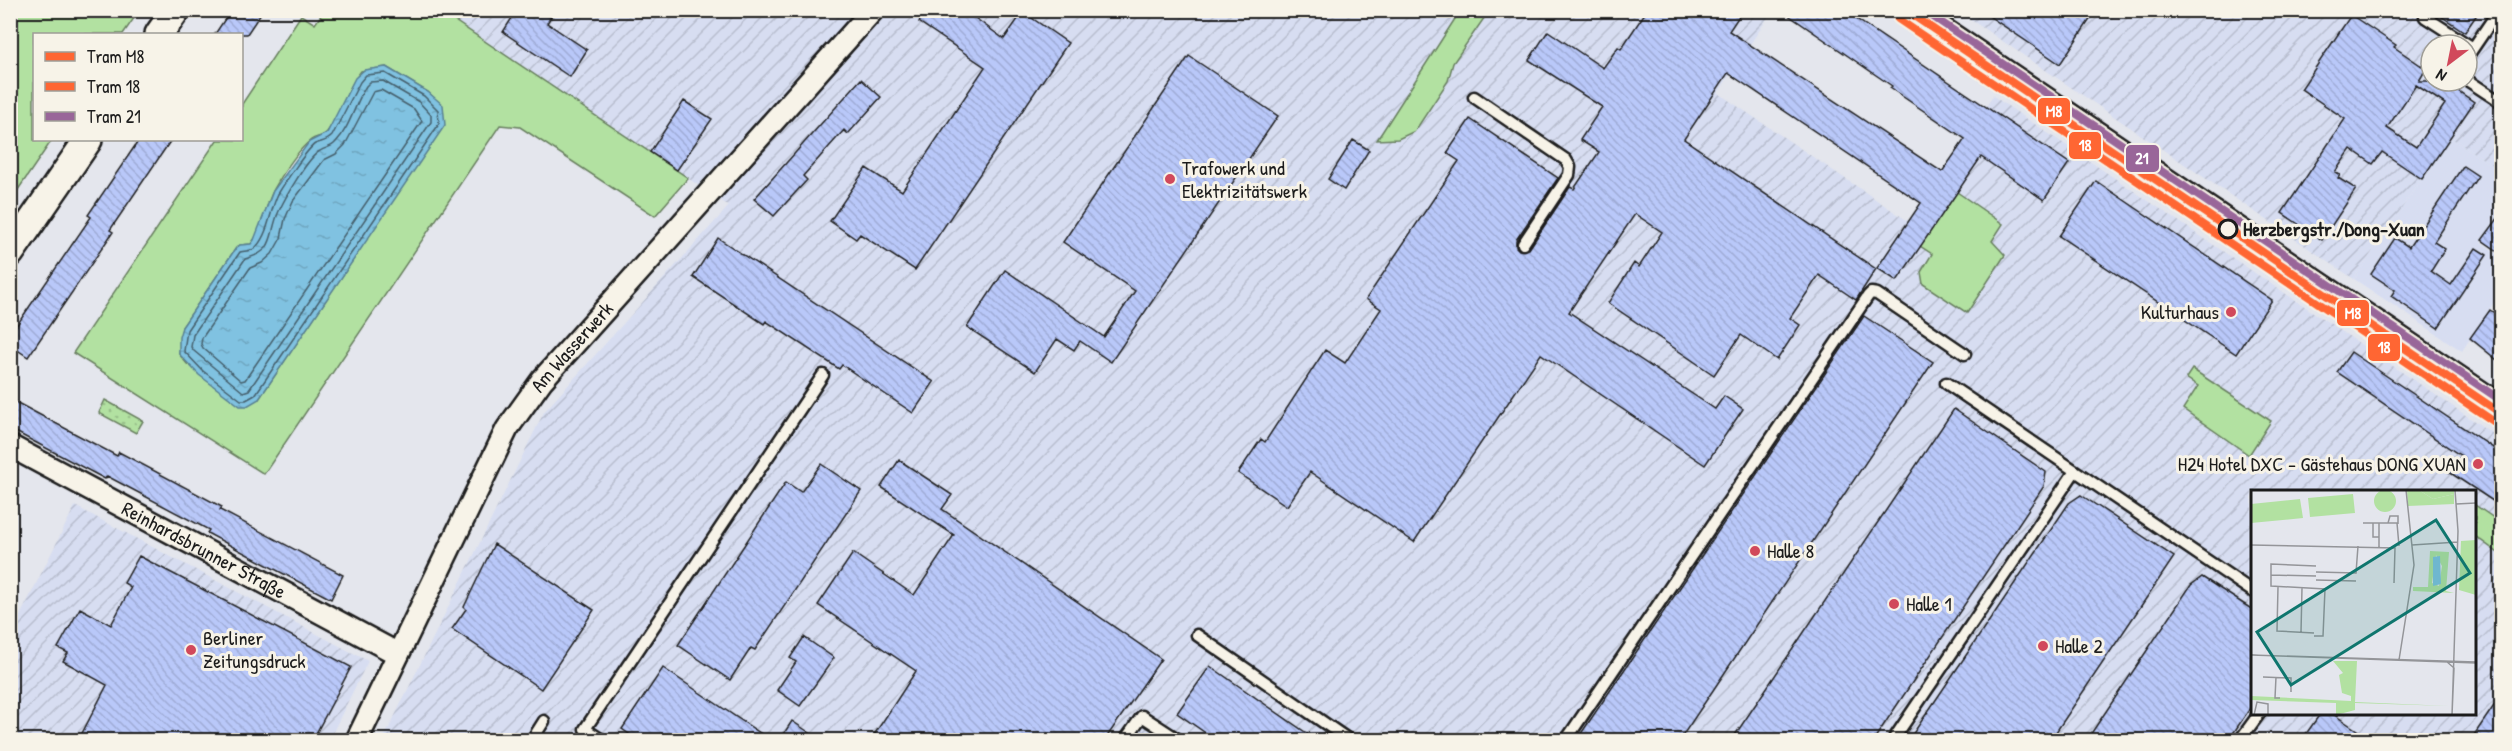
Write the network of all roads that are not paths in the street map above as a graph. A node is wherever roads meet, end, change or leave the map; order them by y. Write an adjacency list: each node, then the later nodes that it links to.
1 (176, 10): 6 (street)
2 (873, 10): 23 (street, Am Wasserwerk)
3 (1910, 10): 18 (street)
4 (2499, 10): 8 (lane)
5 (2425, 17): 7 (lane)
6 (160, 33)
7 (2445, 33)
8 (2479, 40)
9 (2479, 88): 11 (lane)
10 (1474, 96): 13 (lane)
11 (2502, 103)
12 (87, 141): 14 (street)
13 (1523, 244)
14 (10, 253)
15 (1965, 354): 32 (lane)
16 (823, 375): 28 (lane)
17 (1946, 383): 20 (lane)
18 (2502, 410)
19 (10, 446): 23 (street, Reinhardsbrunner Straße)
20 (2075, 471): 21 (lane); 33 (lane)
21 (2251, 590)
22 (1197, 635): 31 (lane)
23 (398, 654): 26 (street, Am Wasserwerk)
24 (2258, 715): 34 (lane)
25 (544, 721): 27 (lane)
26 (357, 741)
27 (532, 741)
28 (602, 741)
29 (1125, 741): 30 (lane)
30 (1179, 741)
31 (1348, 741)
32 (1566, 741)
33 (1893, 741)
34 (2240, 741)

